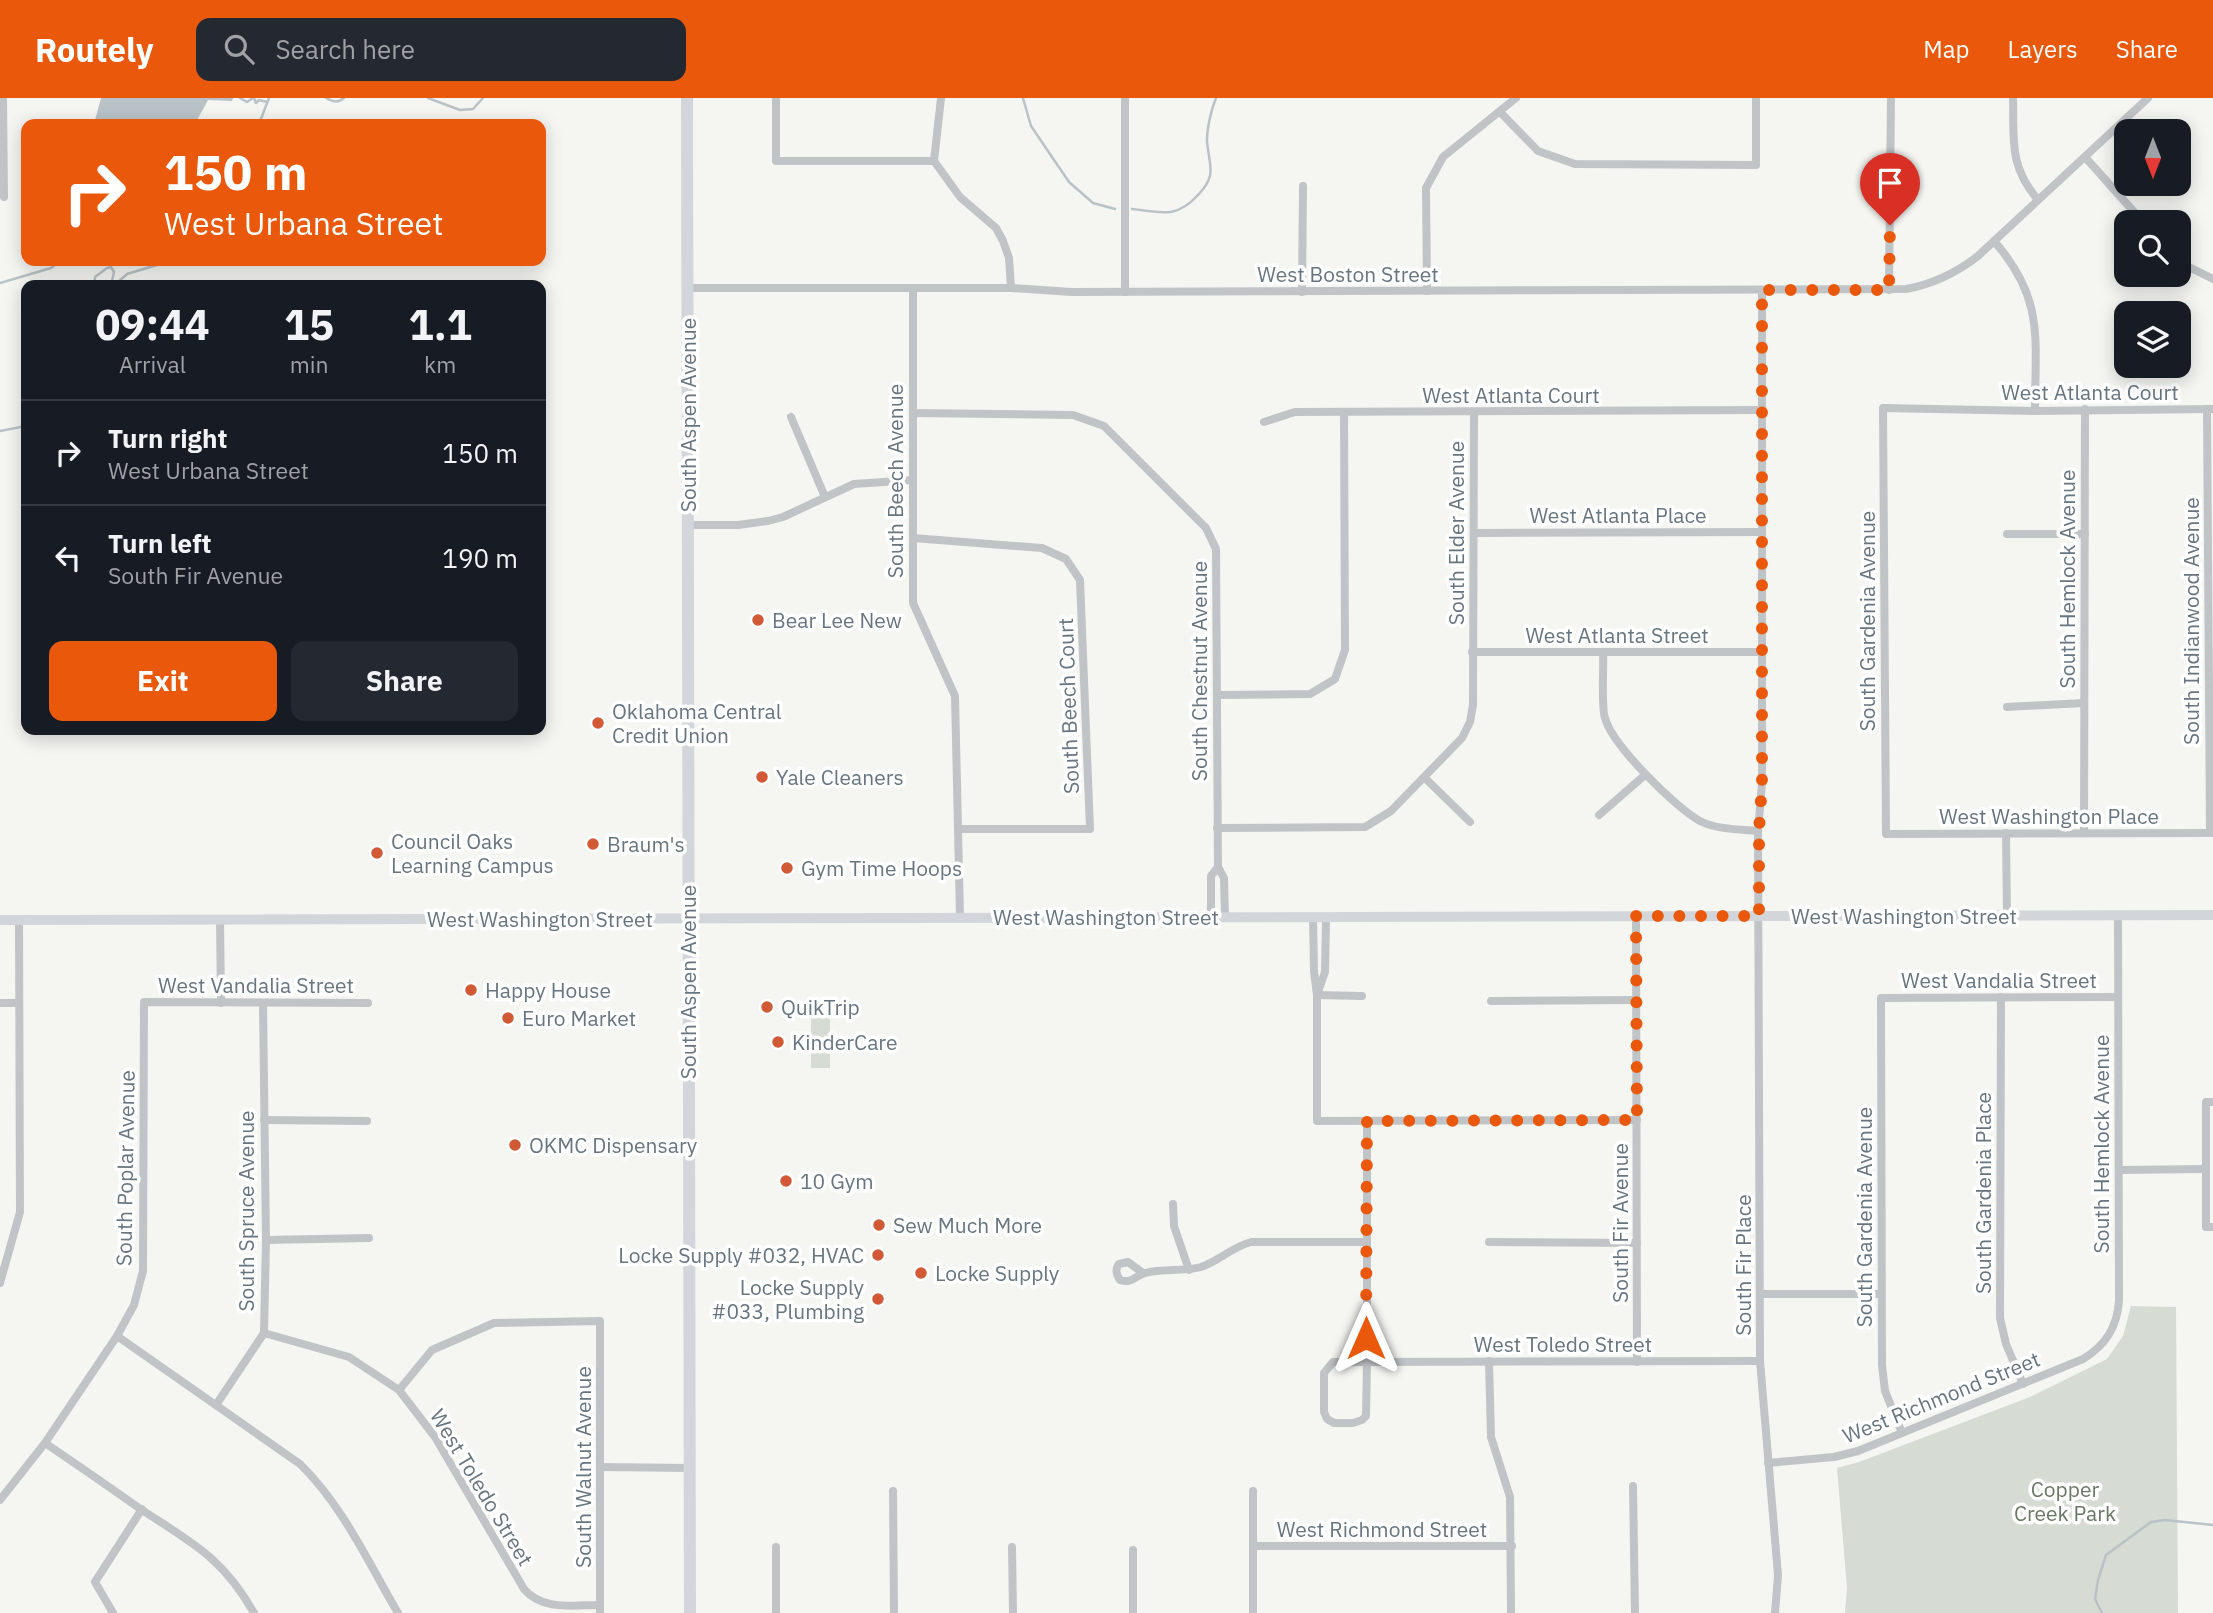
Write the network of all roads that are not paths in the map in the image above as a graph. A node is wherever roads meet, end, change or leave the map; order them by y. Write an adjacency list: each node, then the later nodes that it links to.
1 (3, 98): 15 (street)
2 (687, 98): 21 (main road, South Aspen Avenue)
3 (776, 98): 13 (street)
4 (941, 98): 13 (street)
5 (1125, 98): 27 (street)
6 (1516, 98): 11 (street)
7 (1756, 98): 11 (street)
8 (1891, 98): 25 (street)
9 (2013, 98): 16 (street)
10 (2148, 98): 12 (street, West Boston Street)
11 (1500, 112): 26 (street)
12 (2085, 157): 16 (street, West Boston Street); 17 (street)
13 (934, 161): 23 (street)
14 (1303, 186): 28 (street)
15 (4, 197)
16 (2038, 200): 18 (street, West Boston Street)
17 (2132, 210)
18 (1994, 241): 25 (street, West Boston Street); 33 (street)
19 (2191, 268): 20 (street)
20 (2213, 279)
21 (687, 288): 22 (street, West Boston Street); 41 (main road, South Aspen Avenue)
22 (913, 288): 23 (street, West Boston Street); 35 (street, South Beech Avenue)
23 (1011, 288): 27 (street, West Boston Street)
24 (1762, 290): 25 (street, West Boston Street); 26 (street, West Boston Street); 32 (street)
25 (1889, 290)
26 (1427, 291): 28 (street, West Boston Street)
27 (1125, 292): 28 (street, West Boston Street)
28 (1302, 292)
29 (1884, 408): 33 (street, West Atlanta Court); 63 (street, South Gardenia Avenue)
30 (2085, 409): 31 (street, West Atlanta Court); 33 (street, West Atlanta Court); 45 (street, South Hemlock Avenue)
31 (2210, 409): 62 (street, South Indianwood Avenue)
32 (1761, 410): 36 (street, West Atlanta Court); 42 (street)
33 (2035, 411)
34 (1344, 412): 36 (street, West Atlanta Court); 38 (street, West Atlanta Court); 50 (street)
35 (913, 413): 39 (street, South Beech Avenue); 50 (street, South Chestnut Avenue)
36 (1474, 413): 43 (street, South Elder Avenue)
37 (791, 417): 40 (street)
38 (1264, 422)
39 (913, 480): 40 (street); 46 (street, South Beech Avenue)
40 (825, 497): 41 (street)
41 (688, 526): 75 (main road, South Aspen Avenue)
42 (1761, 532): 43 (street, West Atlanta Place); 48 (street)
43 (1475, 533): 47 (street, South Elder Avenue)
44 (2007, 534): 45 (street)
45 (2085, 534): 51 (street, South Hemlock Avenue)
46 (913, 538): 58 (street, South Beech Avenue); 58 (street, South Beech Court)
47 (1472, 652): 49 (street, West Atlanta Street); 54 (street)
48 (1761, 652): 49 (street, West Atlanta Street); 59 (street)
49 (1603, 653): 53 (street)
50 (1219, 695): 57 (street, South Chestnut Avenue)
51 (2084, 704): 52 (street); 61 (street, South Hemlock Avenue)
52 (2007, 707)
53 (1645, 775): 55 (street); 59 (street)
54 (1425, 778): 56 (street); 57 (street)
55 (1599, 815)
56 (1470, 822)
57 (1217, 828): 64 (street, South Chestnut Avenue)
58 (960, 829): 70 (street, South Beech Avenue)
59 (1759, 831): 68 (street)
60 (2006, 833): 61 (street, West Washington Place); 63 (street, West Washington Place); 69 (street)
61 (2084, 833): 62 (street, West Washington Place)
62 (2211, 833)
63 (1886, 834)
64 (1218, 867): 71 (street, South Chestnut Avenue); 72 (street, South Chestnut Avenue)
65 (2118, 915): 66 (main road, West Washington Street); 69 (main road, West Washington Street); 82 (street, South Hemlock Avenue)
66 (2213, 915)
67 (1636, 916): 68 (main road, West Washington Street); 74 (main road, West Washington Street); 84 (street, South Fir Avenue)
68 (1759, 916): 69 (main road, West Washington Street); 109 (street, South Fir Place)
69 (2007, 916)
70 (960, 917): 71 (main road, West Washington Street); 75 (main road, West Washington Street)
71 (1211, 917): 72 (main road, West Washington Street)
72 (1225, 917): 73 (main road, West Washington Street)
73 (1313, 917): 74 (main road, West Washington Street); 79 (street)
74 (1326, 917): 79 (street)
75 (688, 919): 78 (main road, West Washington Street); 125 (main road, South Aspen Avenue)
76 (0, 920): 77 (main road, West Washington Street)
77 (19, 920): 78 (main road, West Washington Street); 88 (street)
78 (220, 920): 89 (street)
79 (1317, 995): 80 (street); 96 (street)
80 (1362, 996)
81 (2001, 997): 82 (street, West Vandalia Street); 83 (street, West Vandalia Street); 118 (street, South Gardenia Place)
82 (2118, 997): 98 (street, South Hemlock Avenue)
83 (1881, 998): 110 (street, South Gardenia Avenue)
84 (1636, 1000): 85 (street); 94 (street, South Fir Avenue)
85 (1491, 1001)
86 (144, 1002): 89 (street, West Vandalia Street); 112 (street, South Poplar Avenue)
87 (0, 1003): 88 (street)
88 (19, 1003): 108 (street)
89 (221, 1003): 90 (street, West Vandalia Street)
90 (263, 1003): 91 (street, West Vandalia Street); 93 (street, South Spruce Avenue)
91 (368, 1003)
92 (2210, 1102): 97 (street)
93 (264, 1120): 95 (street); 102 (street, South Spruce Avenue)
94 (1637, 1120): 96 (street); 105 (street, South Fir Avenue)
95 (367, 1121)
96 (1367, 1121): 103 (street)
97 (2206, 1169): 98 (street); 100 (street)
98 (2119, 1170): 113 (street, South Hemlock Avenue)
99 (1173, 1204): 106 (street)
100 (2210, 1227)
101 (369, 1238): 102 (street)
102 (266, 1240): 111 (street, South Spruce Avenue)
103 (1366, 1242): 106 (street); 114 (street)
104 (1489, 1242): 105 (street)
105 (1637, 1243): 116 (street, South Fir Avenue)
106 (1189, 1270): 107 (street)
107 (1143, 1273)
108 (0, 1283)
109 (1760, 1294): 110 (street); 117 (street, South Fir Place)
110 (1881, 1294): 121 (street, South Gardenia Avenue)
111 (264, 1333): 119 (street, West Toledo Street); 120 (street, South Spruce Avenue)
112 (117, 1336): 120 (street); 122 (street, South Poplar Avenue)
113 (2083, 1359): 118 (street, West Richmond Street)
114 (1367, 1362): 114 (street); 115 (street, West Toledo Street)
115 (1489, 1362): 116 (street, West Toledo Street); 132 (street)
116 (1637, 1362): 117 (street, West Toledo Street)
117 (1760, 1362): 123 (street, South Fir Place)
118 (2023, 1384): 121 (street, West Richmond Street)
119 (399, 1390): 124 (street, South Walnut Avenue); 136 (street, West Toledo Street)
120 (216, 1405): 139 (street)
121 (1902, 1433): 123 (street, West Richmond Street)
122 (45, 1443): 129 (street, South Poplar Avenue); 130 (street)
123 (1768, 1463): 148 (street, South Fir Place)
124 (600, 1467): 125 (street); 136 (street, South Walnut Avenue)
125 (690, 1468): 140 (main road, South Aspen Avenue)
126 (1633, 1486): 147 (street)
127 (893, 1491): 142 (street)
128 (1253, 1492): 131 (street)
129 (0, 1500)
130 (142, 1510): 137 (street); 138 (street)
131 (1253, 1546): 132 (street, West Richmond Street); 145 (street)
132 (1512, 1546): 146 (street)
133 (776, 1547): 141 (street)
134 (1012, 1547): 143 (street)
135 (1133, 1550): 144 (street)
136 (600, 1609)
137 (113, 1613)
138 (254, 1613)
139 (398, 1613)
140 (690, 1613)
141 (776, 1613)
142 (894, 1613)
143 (1013, 1613)
144 (1133, 1613)
145 (1254, 1613)
146 (1511, 1613)
147 (1635, 1613)
148 (1775, 1613)

